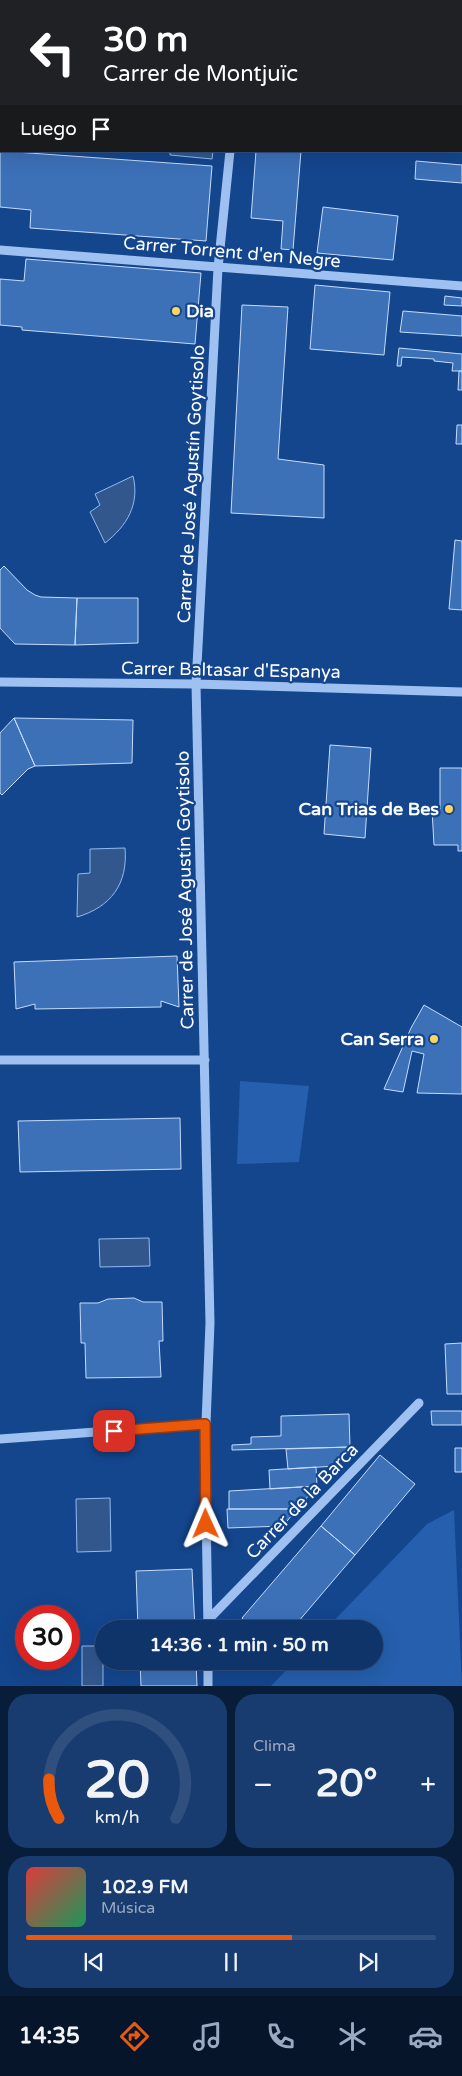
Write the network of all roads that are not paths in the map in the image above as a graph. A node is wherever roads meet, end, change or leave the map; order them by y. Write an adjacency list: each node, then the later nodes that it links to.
1 (230, 152): 3 (street, Carrer de José Agustín Goytisolo)
2 (0, 250): 3 (street, Carrer Torrent d'en Negre)
3 (218, 268): 4 (street, Carrer Torrent d'en Negre); 6 (street, Carrer de José Agustín Goytisolo)
4 (462, 286)
5 (0, 682): 6 (street, Carrer Baltasar d'Espanya)
6 (196, 684): 7 (street, Carrer Baltasar d'Espanya); 9 (street, Carrer de José Agustín Goytisolo)
7 (462, 692)
8 (0, 1060): 9 (street)
9 (205, 1060): 11 (street, Carrer de José Agustín Goytisolo)
10 (419, 1404): 14 (street, Carrer de la Barca)
11 (205, 1424): 12 (street); 13 (street, Carrer de José Agustín Goytisolo)
12 (0, 1439)
13 (208, 1620)
14 (212, 1620)
15 (208, 1670): 16 (street)
16 (208, 1686)

